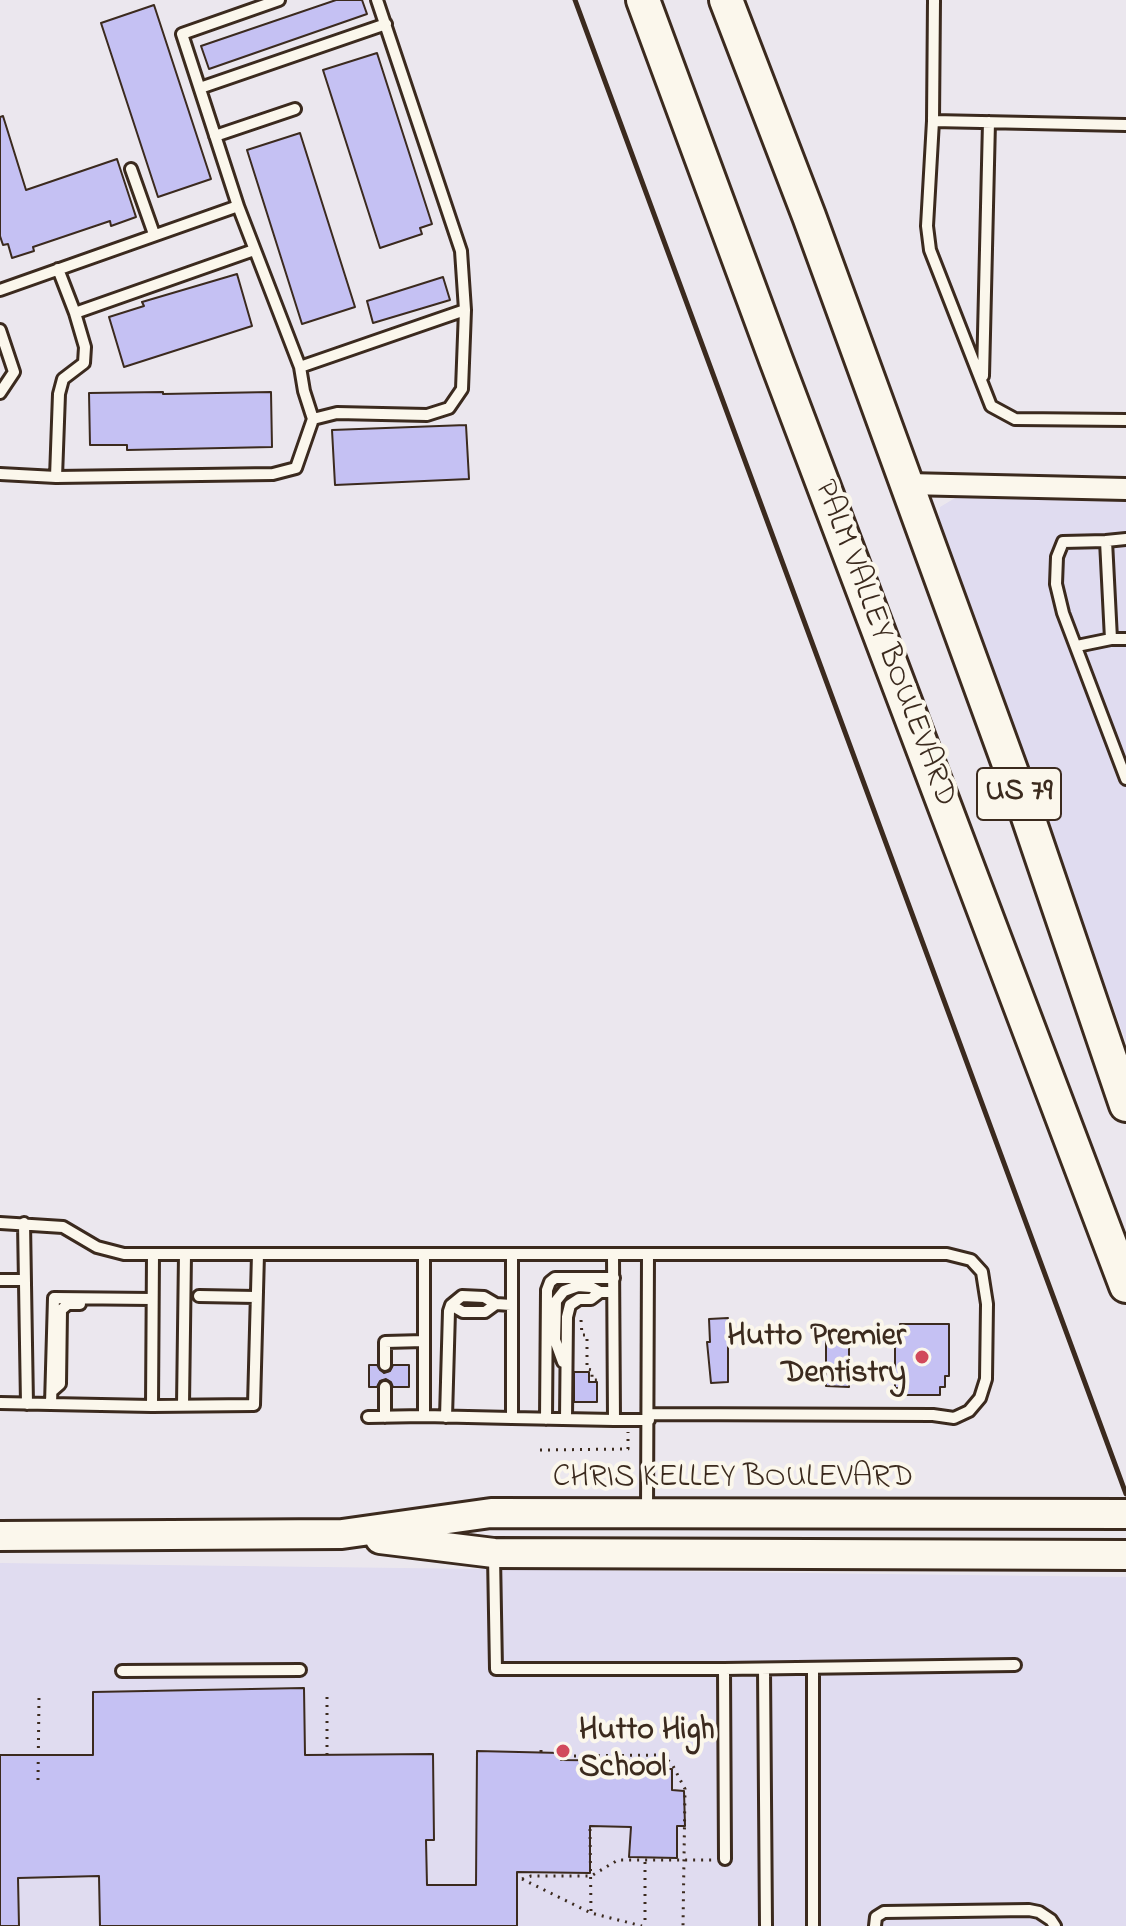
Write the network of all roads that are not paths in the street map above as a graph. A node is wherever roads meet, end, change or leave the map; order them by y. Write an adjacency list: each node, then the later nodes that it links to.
1 (279, 0): 7 (lane)
2 (377, 0): 6 (lane)
3 (726, 0): 29 (highway, US 79)
4 (934, 0): 9 (lane)
5 (643, 4): 50 (highway, PALM VALLEY BOULEVARD / US 79)
6 (386, 24): 7 (lane); 19 (lane)
7 (200, 88): 12 (lane)
8 (295, 109): 12 (lane)
9 (933, 121): 10 (lane); 23 (lane)
10 (989, 122): 11 (lane); 23 (lane)
11 (1126, 125)
12 (215, 136): 14 (lane)
13 (131, 169): 15 (lane)
14 (238, 206): 15 (lane); 16 (lane)
15 (154, 234): 17 (lane)
16 (254, 250): 20 (lane); 22 (lane)
17 (58, 269): 18 (lane); 20 (lane)
18 (0, 290)
19 (465, 310): 22 (lane); 25 (lane)
20 (75, 313): 28 (lane)
21 (0, 330): 24 (lane)
22 (300, 367): 25 (lane)
23 (983, 384): 26 (lane)
24 (0, 393)
25 (313, 419): 28 (lane)
26 (1126, 420)
27 (0, 474): 28 (lane)
28 (56, 477)
29 (907, 484): 30 (street); 37 (highway, US 79)
30 (1126, 489)
31 (1126, 539): 32 (lane)
32 (1106, 541): 33 (lane); 35 (lane)
33 (1111, 639): 34 (lane); 35 (lane)
34 (1126, 639)
35 (1077, 646): 36 (lane)
36 (1126, 779)
37 (1126, 1105)
38 (0, 1223): 39 (lane)
39 (24, 1223): 40 (lane); 48 (lane)
40 (153, 1254): 41 (lane); 54 (lane)
41 (185, 1254): 42 (lane); 62 (lane)
42 (258, 1254): 43 (lane); 53 (lane)
43 (424, 1255): 44 (lane); 56 (lane)
44 (512, 1255): 45 (lane); 55 (lane)
45 (613, 1255): 46 (lane); 47 (lane)
46 (648, 1255): 68 (lane); 68 (lane)
47 (614, 1278): 51 (lane); 70 (lane)
48 (24, 1280): 49 (lane); 60 (lane)
49 (2, 1282)
50 (1126, 1286)
51 (613, 1292): 71 (lane); 72 (lane)
52 (199, 1296): 53 (lane)
53 (256, 1297): 62 (lane)
54 (147, 1299): 61 (lane); 63 (lane)
55 (511, 1305): 67 (lane); 69 (lane)
56 (424, 1341): 57 (lane); 64 (lane)
57 (385, 1365)
58 (385, 1387): 66 (lane)
59 (0, 1403): 60 (lane)
60 (27, 1404): 61 (lane)
61 (51, 1404): 63 (lane)
62 (183, 1405): 63 (lane)
63 (152, 1406)
64 (424, 1416): 66 (lane); 67 (lane)
65 (368, 1417): 66 (lane)
66 (385, 1417)
67 (446, 1417): 69 (lane)
68 (649, 1417): 72 (lane); 73 (lane)
69 (512, 1418): 70 (lane)
70 (546, 1419): 71 (lane)
71 (566, 1419): 72 (lane)
72 (614, 1420)
73 (647, 1514): 74 (main road, CHRIS KELLEY BOULEVARD); 75 (main road, CHRIS KELLEY BOULEVARD)
74 (1126, 1514)
75 (342, 1534): 76 (main road, CHRIS KELLEY BOULEVARD); 77 (main road, CHRIS KELLEY BOULEVARD)
76 (0, 1536)
77 (494, 1553): 78 (main road, CHRIS KELLEY BOULEVARD); 81 (lane)
78 (1126, 1555)
79 (1015, 1665): 80 (lane)
80 (813, 1668): 82 (lane); 87 (lane)
81 (724, 1669): 82 (lane); 85 (lane)
82 (764, 1669): 86 (lane)
83 (300, 1670): 84 (lane)
84 (122, 1671)
85 (725, 1859)
86 (766, 1926)
87 (813, 1926)
88 (875, 1926): 89 (lane)
89 (1055, 1926)

